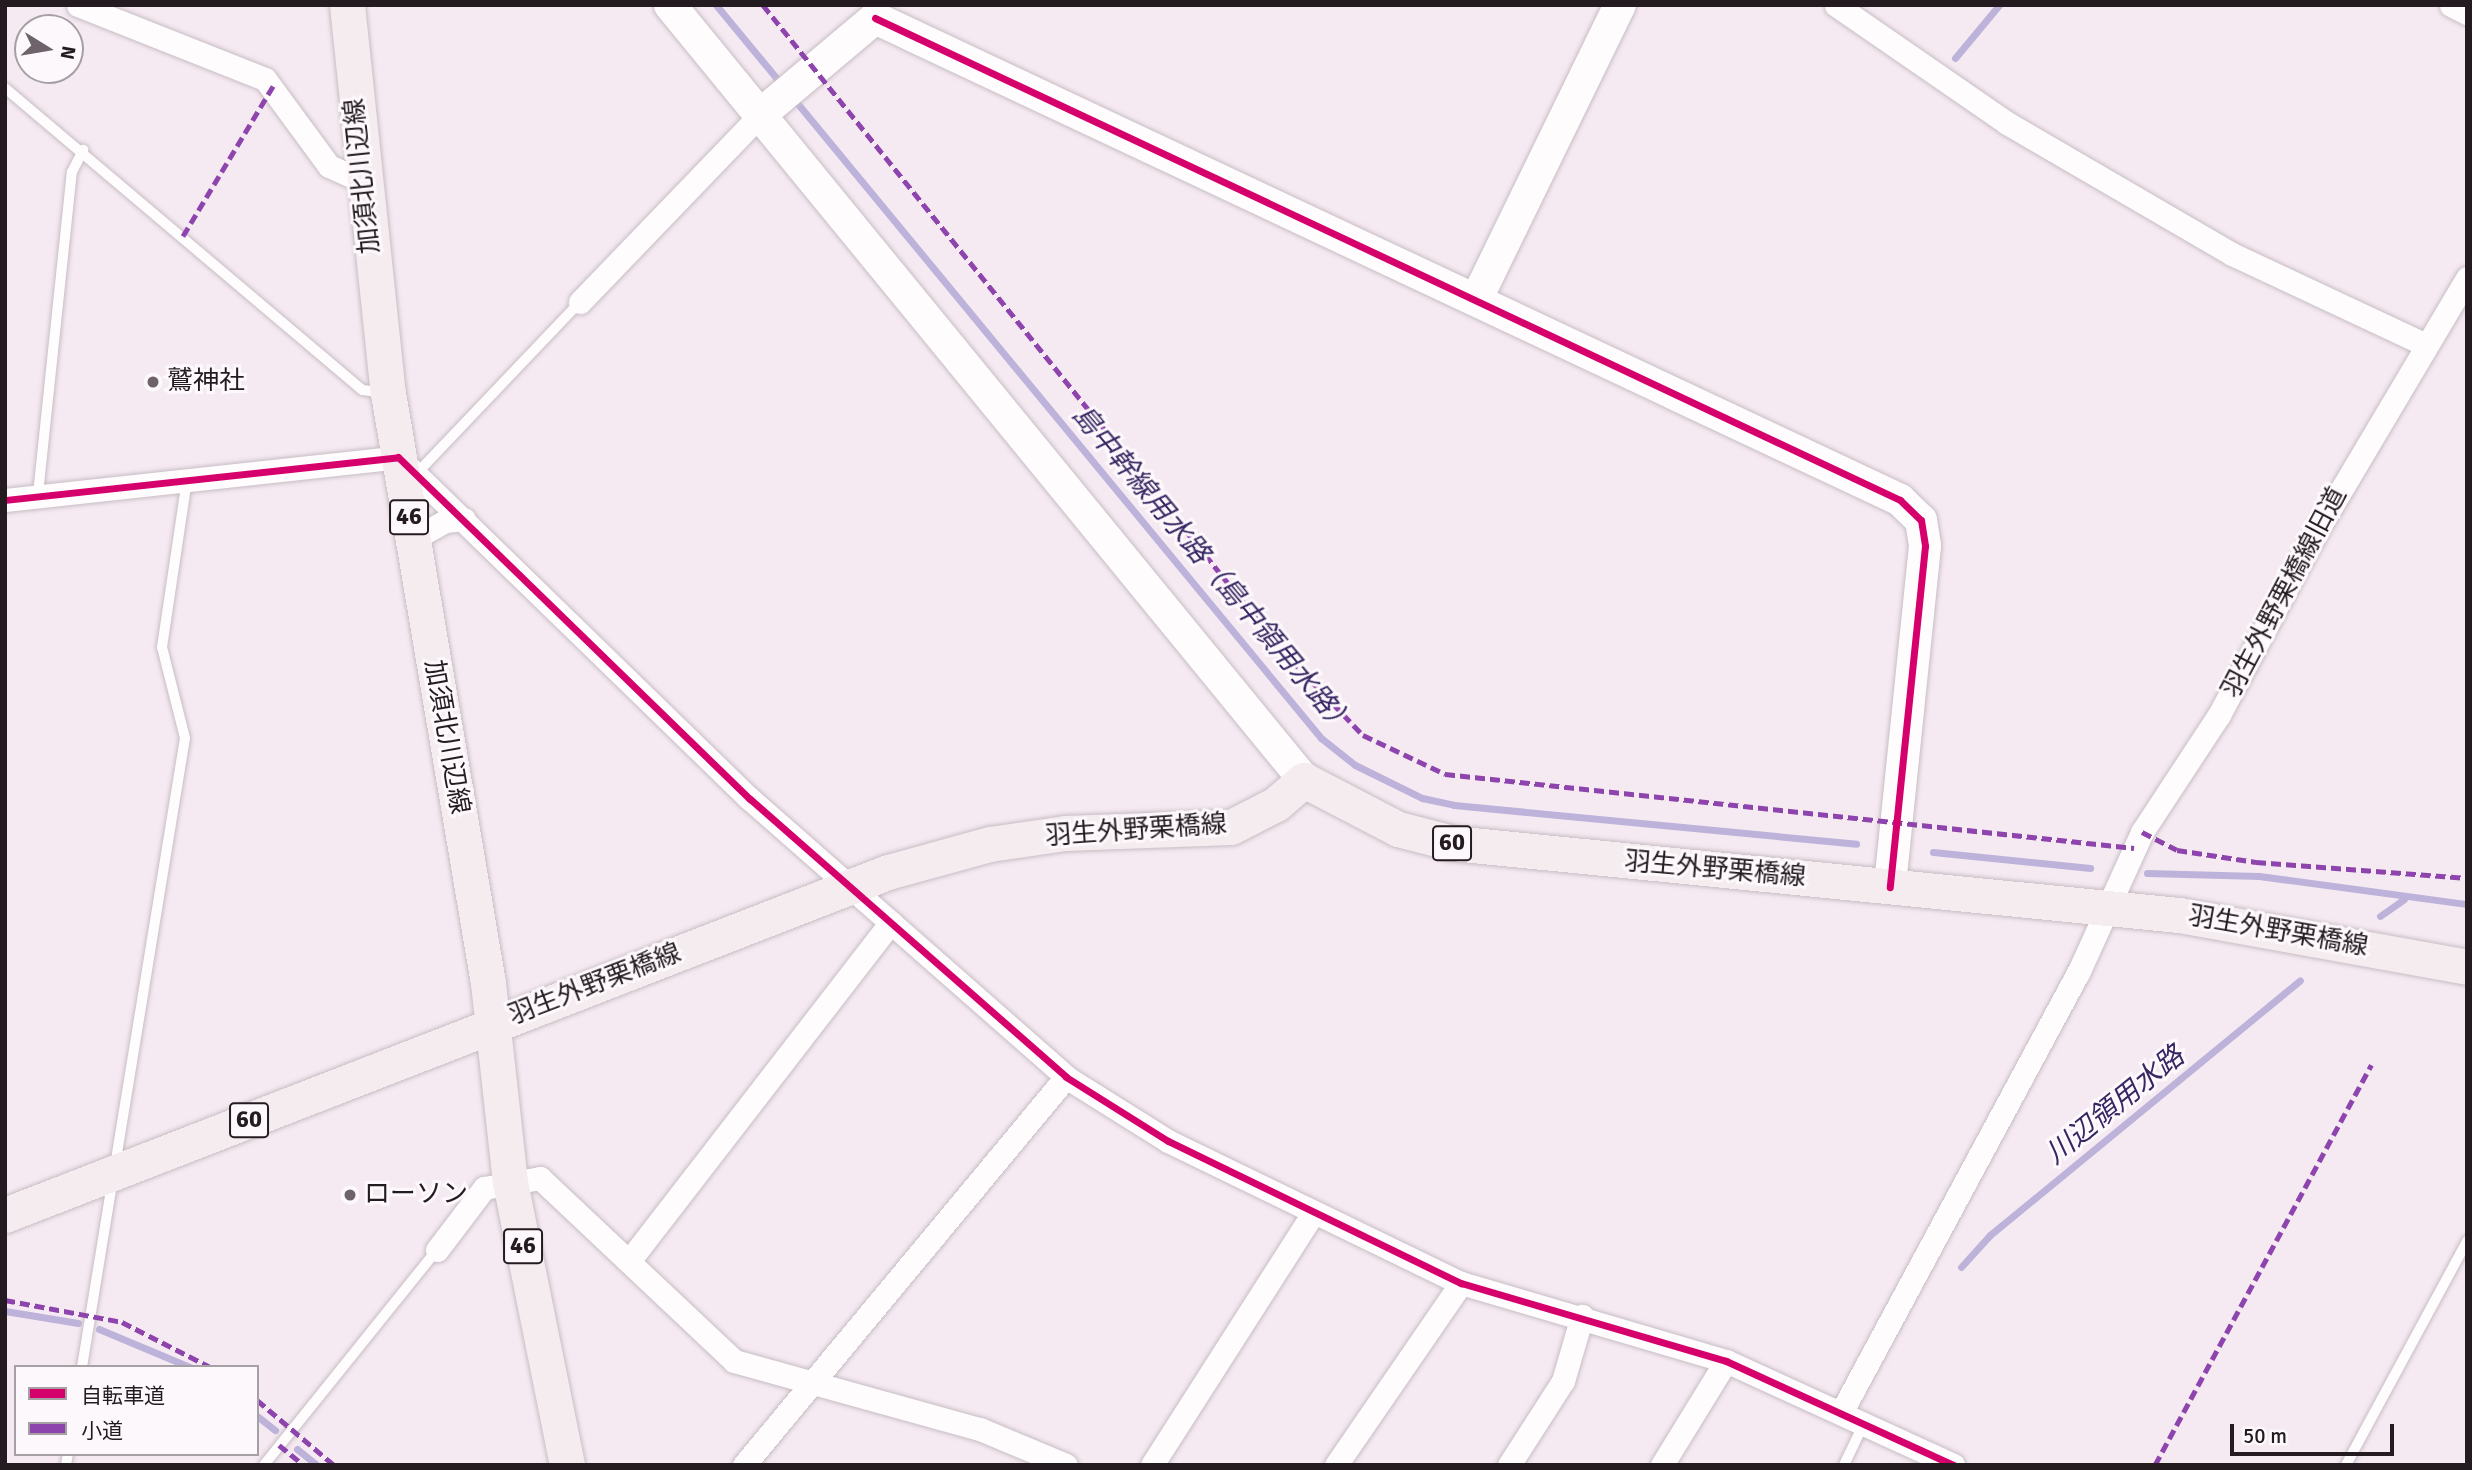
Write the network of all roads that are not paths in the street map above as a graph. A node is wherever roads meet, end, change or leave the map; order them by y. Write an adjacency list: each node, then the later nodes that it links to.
1 (78, 5): 12 (street)
2 (347, 5): 12 (main road, 加須北川辺線 / 46)
3 (670, 5): 10 (street)
4 (1620, 5): 14 (street)
5 (1836, 5): 17 (street)
6 (2451, 5): 8 (street)
7 (882, 11): 10 (street); 14 (street)
8 (2467, 13)
9 (5, 88): 11 (lane)
10 (760, 115): 15 (street); 25 (street)
11 (83, 150): 18 (lane); 21 (lane)
12 (362, 181): 18 (main road, 加須北川辺線 / 46)
13 (2467, 278): 16 (street, 羽生外野栗橋線旧道)
14 (1477, 298): 27 (street)
15 (580, 302): 19 (lane)
16 (2457, 310): 17 (street, 羽生外野栗橋線旧道)
17 (2424, 344): 28 (street, 羽生外野栗橋線旧道)
18 (388, 393): 19 (main road, 加須北川辺線 / 46)
19 (408, 464): 20 (street); 23 (street); 24 (main road, 加須北川辺線 / 46)
20 (188, 477): 21 (street); 33 (lane)
21 (38, 494): 22 (street)
22 (5, 500)
23 (464, 519): 24 (street); 26 (street)
24 (413, 539): 31 (main road, 加須北川辺線 / 46)
25 (1304, 780): 26 (main road, 羽生外野栗橋線 / 60); 27 (main road, 羽生外野栗橋線 / 60)
26 (849, 886): 29 (street); 31 (main road, 羽生外野栗橋線 / 60)
27 (1890, 887): 28 (main road, 羽生外野栗橋線 / 60)
28 (2106, 910): 30 (main road, 羽生外野栗橋線 / 60); 45 (street, 羽生外野栗橋線旧道)
29 (891, 922): 32 (street); 39 (street)
30 (2467, 967)
31 (492, 1026): 33 (main road, 羽生外野栗橋線 / 60); 34 (main road, 加須北川辺線 / 46)
32 (1066, 1077): 36 (street); 44 (street)
33 (115, 1172): 35 (main road, 羽生外野栗橋線 / 60); 43 (lane)
34 (510, 1182): 38 (street); 39 (street); 48 (main road, 加須北川辺線 / 46)
35 (5, 1215)
36 (1312, 1215): 40 (street); 51 (street)
37 (2467, 1241): 57 (lane)
38 (437, 1250): 47 (lane)
39 (629, 1261): 44 (street)
40 (1461, 1283): 41 (street); 52 (street)
41 (1583, 1316): 42 (street); 53 (street)
42 (1726, 1361): 45 (street); 54 (street)
43 (82, 1365)
44 (811, 1382): 49 (street); 50 (street)
45 (1842, 1411): 46 (street)
46 (1864, 1423): 55 (lane); 56 (street)
47 (264, 1465)
48 (568, 1465)
49 (744, 1465)
50 (1066, 1465)
51 (1152, 1465)
52 (1336, 1465)
53 (1508, 1465)
54 (1662, 1465)
55 (1844, 1465)
56 (1953, 1465)
57 (2346, 1465)

